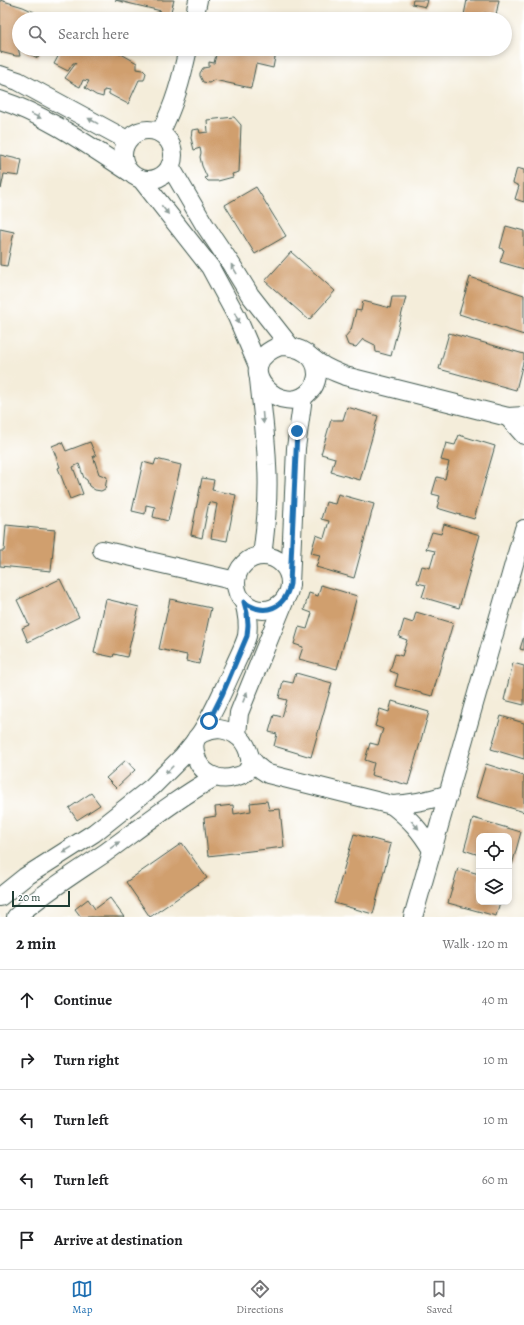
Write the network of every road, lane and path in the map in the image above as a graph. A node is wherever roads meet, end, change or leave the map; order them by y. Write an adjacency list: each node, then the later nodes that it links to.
1 (198, 0): 2 (street)
2 (195, 12)
3 (186, 56): 6 (street)
4 (0, 76): 7 (street, one-way to 4)
5 (0, 100): 9 (street, one-way to 9)
6 (160, 133): 7 (street); 8 (street)
7 (127, 140): 9 (street)
8 (170, 166): 9 (street); 10 (street, one-way to 8)
9 (135, 175): 12 (street, one-way to 12)
10 (290, 346): 11 (street); 12 (street)
11 (312, 358): 13 (street); 14 (street)
12 (258, 372): 14 (street); 19 (street, one-way to 19)
13 (345, 376): 14 (street); 15 (street)
14 (308, 392): 21 (street)
15 (516, 416): 16 (street)
16 (524, 435)
17 (524, 529): 28 (street)
18 (102, 550): 20 (street)
19 (262, 556): 20 (street); 21 (street)
20 (236, 581): 22 (street)
21 (289, 588): 22 (street); 23 (street, one-way to 21)
22 (244, 602): 24 (street)
23 (237, 735): 24 (street); 25 (street)
24 (198, 737): 27 (street); 31 (street, one-way to 31)
25 (249, 755): 26 (street); 27 (street)
26 (277, 777): 27 (street); 29 (street)
27 (222, 778): 32 (street, one-way to 27)
28 (449, 794): 29 (street); 30 (street)
29 (392, 805): 30 (street, one-way to 30)
30 (432, 850): 33 (street)
31 (0, 897)
32 (16, 917)
33 (414, 917)

